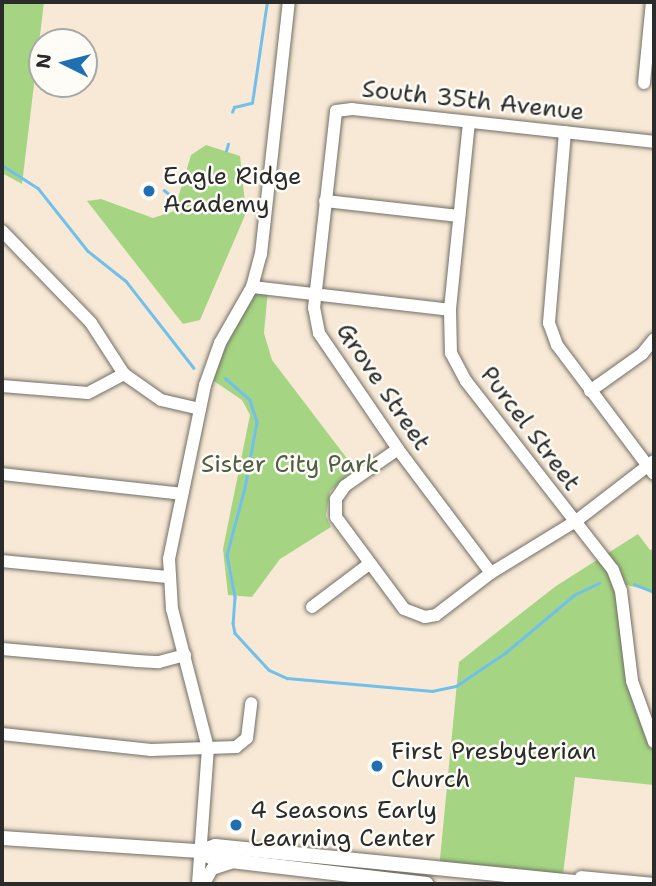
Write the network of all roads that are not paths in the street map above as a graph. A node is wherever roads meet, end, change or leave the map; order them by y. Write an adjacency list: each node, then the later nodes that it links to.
1 (289, 2): 10 (street)
2 (652, 2): 3 (street)
3 (644, 83)
4 (469, 122): 5 (street, South 35th Avenue); 7 (street, South 35th Avenue); 8 (street, Purcel Street)
5 (565, 132): 6 (street, South 35th Avenue); 16 (street)
6 (654, 142)
7 (325, 201): 8 (street); 11 (street, Grove Street)
8 (459, 216): 12 (street, Purcel Street)
9 (2, 231): 14 (street)
10 (252, 288): 11 (street); 17 (street)
11 (314, 295): 12 (street); 18 (street, Grove Street)
12 (450, 310): 22 (street, Purcel Street)
13 (654, 339): 16 (street)
14 (124, 374): 15 (street); 17 (street)
15 (2, 386)
16 (590, 391): 19 (street)
17 (200, 409): 21 (street)
18 (397, 449): 24 (street); 25 (street, Grove Street)
19 (652, 467): 22 (street)
20 (2, 474): 21 (street)
21 (182, 494): 26 (street)
22 (576, 521): 25 (street); 32 (street, Purcel Street)
23 (2, 561): 26 (street)
24 (369, 564): 25 (street); 27 (street)
25 (491, 573)
26 (169, 577): 29 (street)
27 (312, 607)
28 (2, 649): 29 (street)
29 (185, 655): 33 (street)
30 (251, 703): 33 (street)
31 (2, 734): 33 (street)
32 (654, 742)
33 (208, 748): 35 (street)
34 (2, 838): 35 (main road)
35 (200, 851): 36 (main road); 37 (main road); 39 (street)
36 (235, 862): 40 (street); 41 (main road)
37 (479, 873): 38 (main road); 43 (street)
38 (543, 882): 42 (main road)
39 (198, 884)
40 (204, 884)
41 (427, 884)
42 (594, 884)
43 (654, 884)

